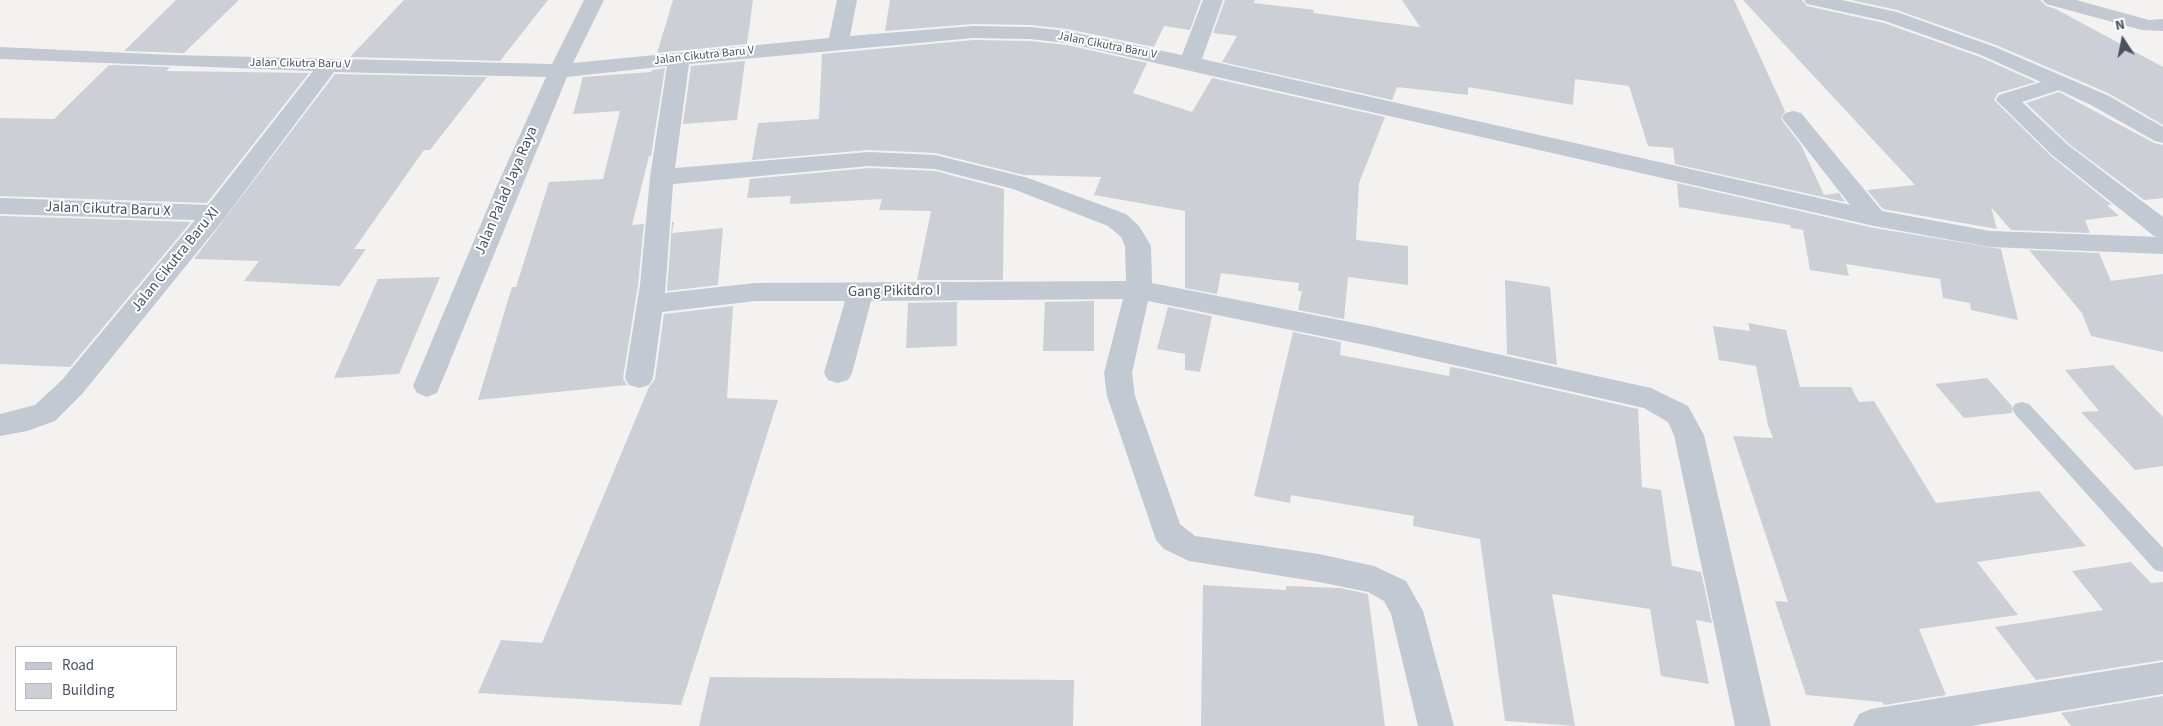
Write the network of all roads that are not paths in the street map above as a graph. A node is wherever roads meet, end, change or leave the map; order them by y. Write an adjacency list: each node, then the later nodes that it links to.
1 (594, 0): 12 (street, Jalan Palad Jaya Raya)
2 (847, 0): 7 (street)
3 (1213, 0): 10 (street)
4 (1814, 0): 13 (street)
5 (2053, 0): 6 (street)
6 (2158, 28)
7 (838, 43): 9 (street, Jalan Cikutra Baru V); 10 (street, Jalan Cikutra Baru V)
8 (0, 53): 11 (street, Jalan Cikutra Baru V)
9 (679, 59): 12 (street, Jalan Cikutra Baru V); 16 (street)
10 (1190, 63): 19 (street, Jalan Cikutra Baru V)
11 (330, 64): 12 (street, Jalan Cikutra Baru V); 18 (street, Jalan Cikutra Baru XI)
12 (559, 71): 27 (street, Jalan Palad Jaya Raya)
13 (2060, 83): 15 (street); 20 (street)
14 (1793, 118): 19 (street)
15 (2163, 136)
16 (662, 177): 22 (street); 24 (street)
17 (0, 206): 18 (street, Jalan Cikutra Baru X)
18 (215, 213): 29 (street, Jalan Cikutra Baru XI)
19 (1874, 218): 21 (street, Jalan Cikutra Baru V)
20 (2163, 230)
21 (2163, 246)
22 (1139, 290): 23 (street, Gang Pikitdro I); 32 (street); 33 (street, Gang Pikitdro I)
23 (860, 292): 24 (street, Gang Pikitdro I); 25 (street)
24 (650, 304): 26 (street)
25 (838, 373)
26 (639, 378)
27 (427, 386)
28 (2022, 409): 30 (lane)
29 (0, 425)
30 (2163, 563)
31 (2163, 678): 34 (street)
32 (1436, 726)
33 (1753, 726)
34 (1871, 726)

